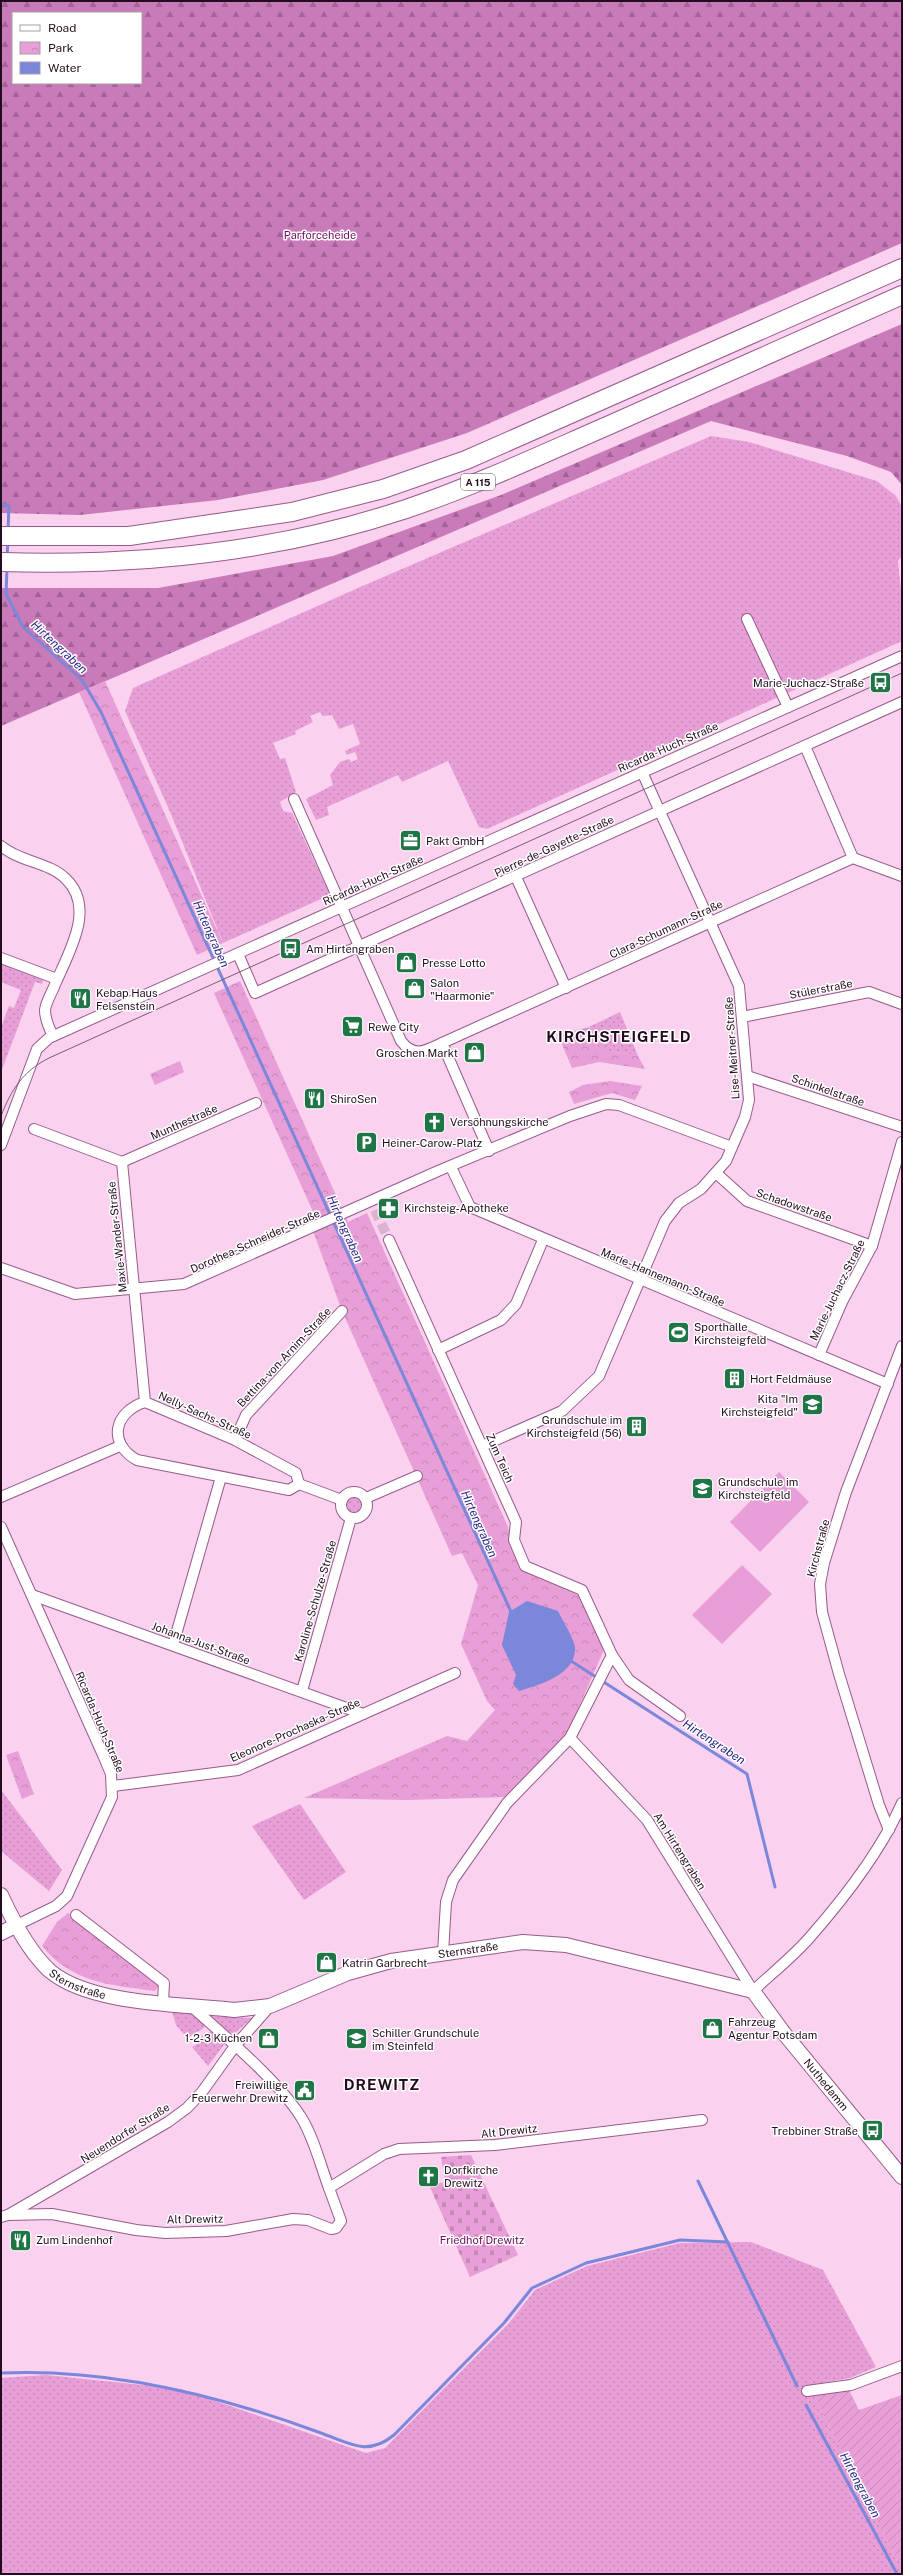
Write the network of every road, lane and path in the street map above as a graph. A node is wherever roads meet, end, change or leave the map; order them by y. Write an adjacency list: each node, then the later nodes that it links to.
1 (902, 268): 3 (highway, A 115)
2 (902, 295): 4 (highway, A 115)
3 (1, 536)
4 (1, 562)
5 (747, 619): 8 (street)
6 (902, 656): 8 (street, Ricarda-Huch-Straße)
7 (902, 702): 9 (street, Pierre-de-Gayette-Straße)
8 (788, 707): 10 (street, Ricarda-Huch-Straße)
9 (805, 746): 12 (street, Pierre-de-Gayette-Straße); 14 (street)
10 (642, 772): 12 (street, Lise-Meitner-Straße); 17 (street, Ricarda-Huch-Straße)
11 (294, 799): 17 (street)
12 (659, 811): 16 (street, Pierre-de-Gayette-Straße); 18 (street, Lise-Meitner-Straße)
13 (1, 846): 22 (street)
14 (853, 858): 15 (street); 18 (street, Clara-Schumann-Straße)
15 (902, 876)
16 (516, 877): 19 (street, Pierre-de-Gayette-Straße); 23 (street)
17 (341, 908): 19 (street); 20 (street, Ricarda-Huch-Straße)
18 (709, 922): 23 (street, Clara-Schumann-Straße); 25 (street, Lise-Meitner-Straße)
19 (358, 948): 20 (street, Pierre-de-Gayette-Straße); 27 (street, Clara-Schumann-Straße)
20 (238, 954): 26 (street, Ricarda-Huch-Straße)
21 (1, 958): 22 (street)
22 (57, 979): 26 (street)
23 (566, 988): 27 (street, Clara-Schumann-Straße)
24 (902, 1004): 25 (street, Stülerstraße)
25 (742, 1017): 28 (street, Lise-Meitner-Straße)
26 (53, 1036): 33 (street, Ricarda-Huch-Straße)
27 (442, 1043): 35 (street)
28 (747, 1076): 30 (street, Schinkelstraße); 34 (street, Lise-Meitner-Straße)
29 (256, 1103): 36 (street, Munthestraße)
30 (902, 1127)
31 (34, 1129): 36 (street)
32 (902, 1142): 41 (street, Marie-Juchacz-Straße)
33 (1, 1145)
34 (732, 1147): 35 (street, Dorothea-Schneider-Straße); 38 (street, Lise-Meitner-Straße)
35 (489, 1151): 37 (street, Dorothea-Schneider-Straße)
36 (122, 1162): 44 (street, Maxie-Wander-Straße)
37 (450, 1167): 40 (street, Marie-Hannemann-Straße); 44 (street, Dorothea-Schneider-Straße)
38 (716, 1173): 41 (street, Schadowstraße); 43 (street, Lise-Meitner-Straße)
39 (388, 1240): 47 (street, Zum Teich)
40 (544, 1240): 43 (street, Marie-Hannemann-Straße); 47 (street)
41 (872, 1246): 48 (street, Marie-Juchacz-Straße)
42 (1, 1268): 44 (street, Dorothea-Schneider-Straße)
43 (640, 1280): 48 (street, Marie-Hannemann-Straße); 53 (street, Lise-Meitner-Straße)
44 (134, 1290): 50 (street, Maxie-Wander-Straße)
45 (342, 1311): 51 (street, Bettina-von-Arnim-Straße)
46 (902, 1346): 49 (street, Kirchstraße)
47 (438, 1350): 53 (street, Zum Teich)
48 (819, 1356): 49 (street, Marie-Hannemann-Straße)
49 (888, 1384): 73 (street, Kirchstraße)
50 (145, 1402): 51 (street, Nelly-Sachs-Straße); 52 (street, Nelly-Sachs-Straße)
51 (235, 1440): 56 (street, Nelly-Sachs-Straße)
52 (120, 1446): 55 (street); 57 (street)
53 (482, 1446): 64 (street, Zum Teich)
54 (417, 1476): 58 (street)
55 (221, 1477): 56 (street); 63 (street)
56 (299, 1484): 59 (street)
57 (1, 1497)
58 (366, 1498): 59 (street); 60 (street)
59 (342, 1500): 60 (street)
60 (351, 1518): 66 (street, Karoline-Schulze-Straße)
61 (1, 1527): 62 (street, Ricarda-Huch-Straße)
62 (32, 1595): 63 (street, Johanna-Just-Straße); 70 (street, Ricarda-Huch-Straße)
63 (172, 1645): 66 (street, Johanna-Just-Straße)
64 (612, 1655): 68 (street, Zum Teich); 69 (street)
65 (455, 1673): 67 (street, Eleonore-Prochaska-Straße)
66 (302, 1691): 67 (street, Johanna-Just-Straße)
67 (362, 1714): 70 (street, Eleonore-Prochaska-Straße)
68 (680, 1716)
69 (570, 1738): 78 (street); 79 (street, Am Hirtengraben)
70 (113, 1786): 76 (street, Ricarda-Huch-Straße)
71 (902, 1803): 72 (street)
72 (900, 1815): 73 (street)
73 (889, 1830): 79 (street)
74 (1, 1895): 76 (street, Sternstraße)
75 (76, 1915): 80 (street)
76 (17, 1925): 77 (street); 80 (street, Sternstraße)
77 (1, 1933)
78 (443, 1953): 79 (street, Sternstraße); 82 (street, Sternstraße)
79 (753, 1991): 85 (street, Nuthedamm)
80 (163, 2002): 81 (street, Sternstraße)
81 (190, 2005): 82 (street, Sternstraße); 83 (street, Alt Drewitz)
82 (270, 2006): 83 (street, Neuendorfer Straße)
83 (235, 2046): 86 (street, Alt Drewitz); 87 (street, Neuendorfer Straße)
84 (702, 2120): 86 (street, Alt Drewitz)
85 (902, 2177)
86 (329, 2188): 87 (street, Alt Drewitz)
87 (4, 2216)
88 (902, 2366): 89 (street)
89 (807, 2391)

